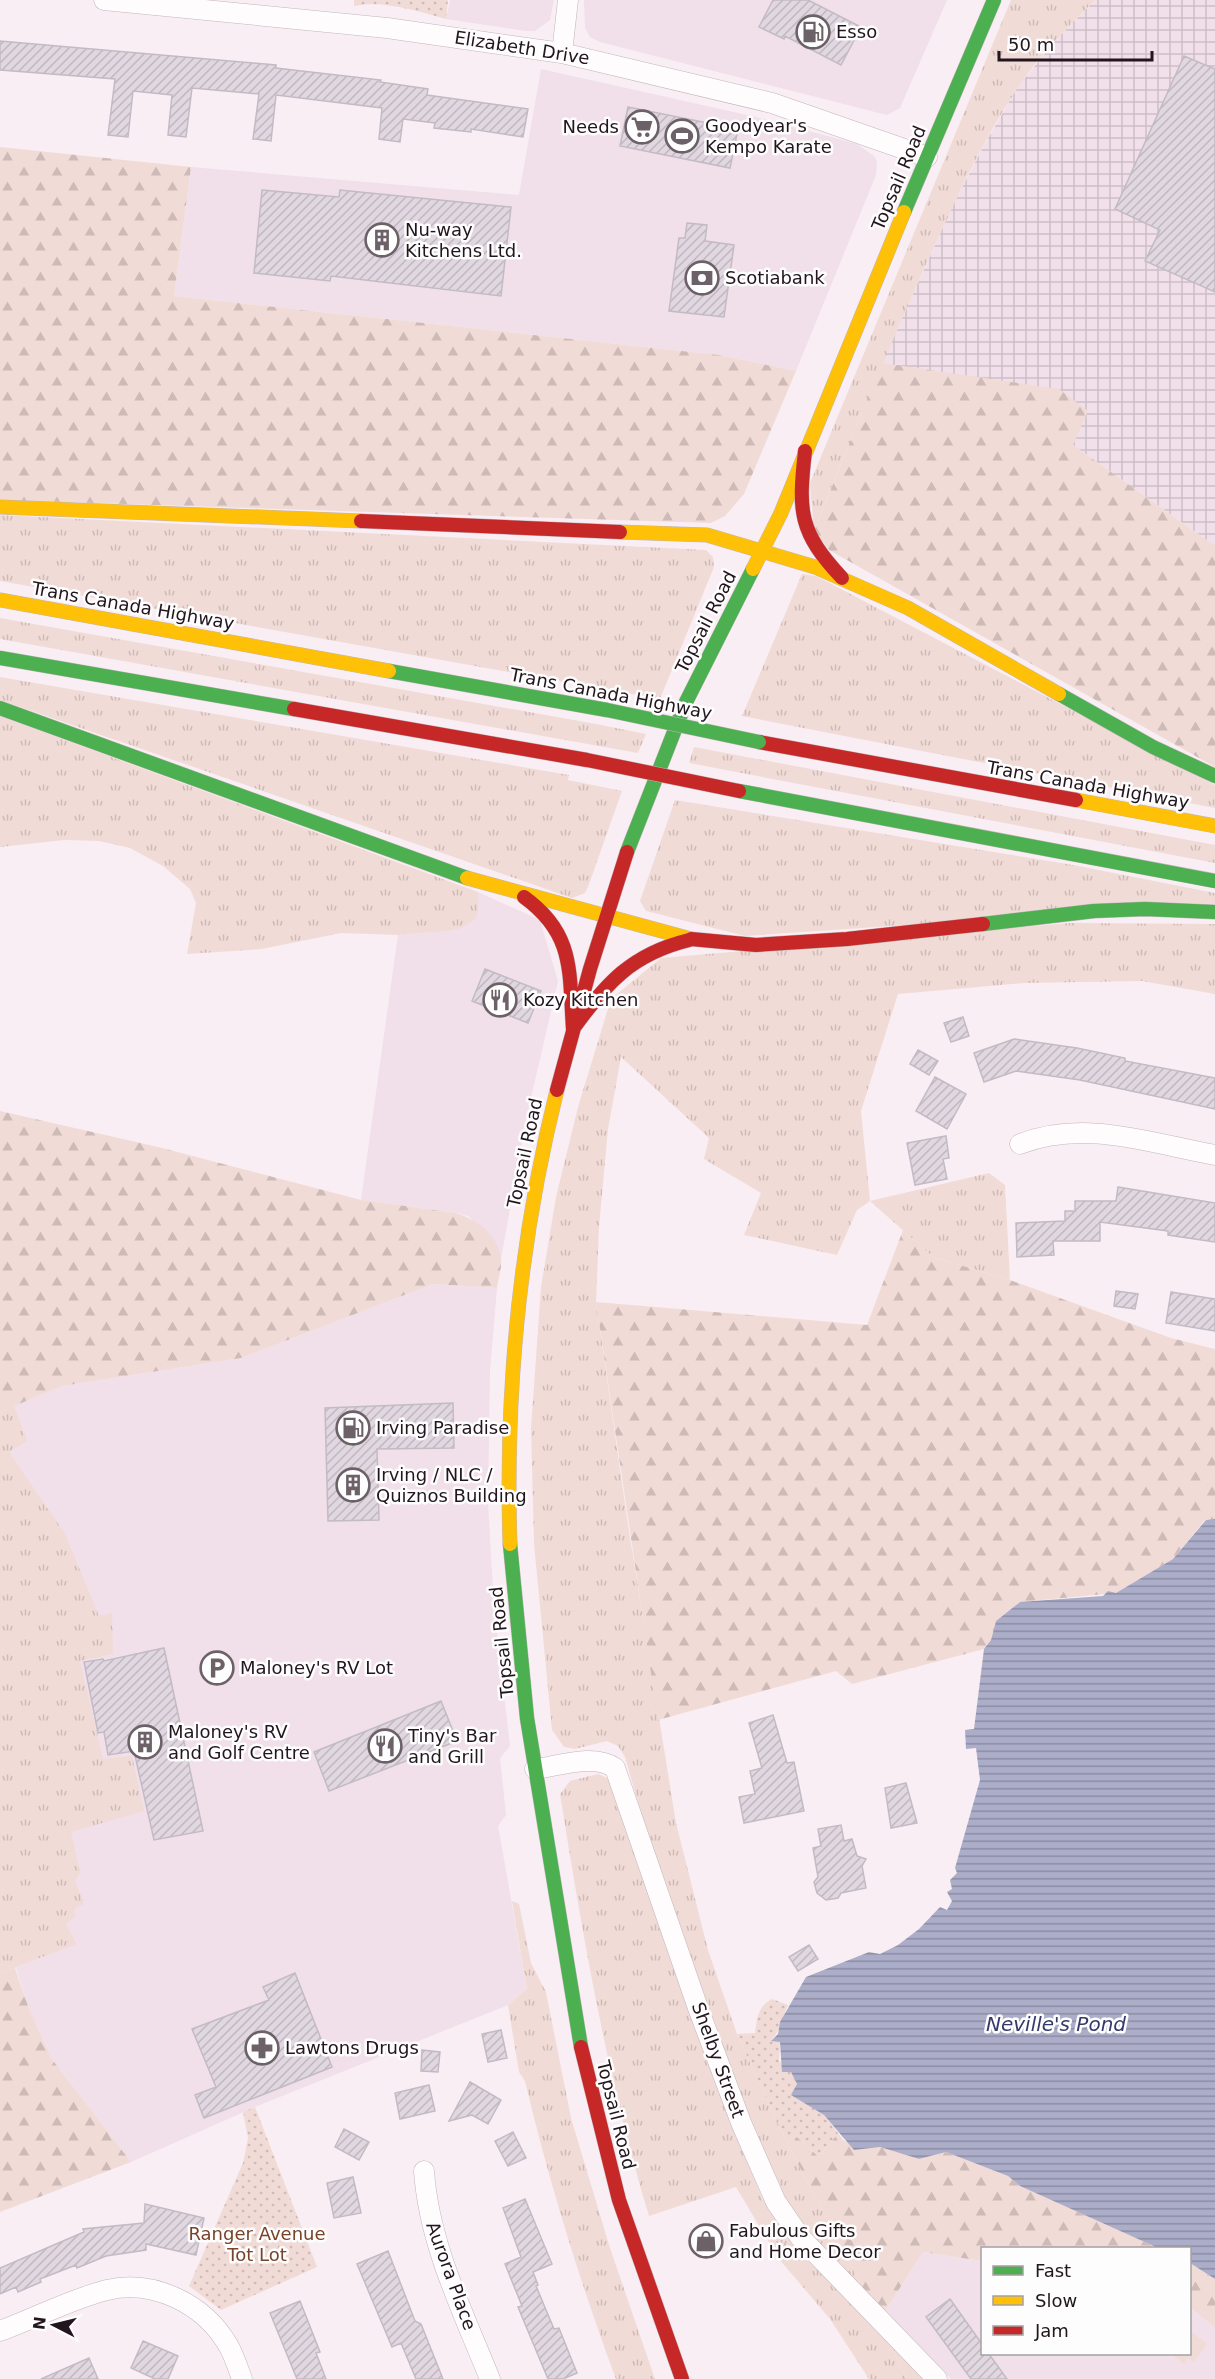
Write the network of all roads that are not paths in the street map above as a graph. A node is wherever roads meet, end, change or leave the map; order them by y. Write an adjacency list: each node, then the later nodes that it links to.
1 (104, 0): 4 (street, Elizabeth Drive)
2 (568, 0): 4 (street)
3 (994, 0): 5 (main road, Topsail Road)
4 (562, 53): 5 (street, Elizabeth Drive)
5 (927, 157): 6 (main road, Topsail Road)
6 (805, 451): 8 (main road, Topsail Road); 9 (main road)
7 (0, 507): 8 (main road)
8 (763, 553): 9 (main road); 18 (main road, Topsail Road)
9 (842, 578): 13 (main road)
10 (0, 600): 14 (main road, Trans Canada Highway, bridge)
11 (0, 658): 15 (main road, bridge)
12 (0, 708): 16 (main road)
13 (1215, 776)
14 (1215, 826)
15 (1215, 881)
16 (522, 895): 18 (main road); 20 (main road)
17 (1215, 912): 19 (main road)
18 (606, 917): 19 (main road); 20 (main road, Topsail Road)
19 (690, 940): 20 (main road)
20 (573, 1029): 23 (main road, Topsail Road)
21 (1020, 1144): 22 (street)
22 (1215, 1155)
23 (535, 1770): 28 (main road, Topsail Road); 29 (street, Shelby Street)
24 (423, 2171): 27 (street, Aurora Place)
25 (0, 2331): 26 (street)
26 (242, 2379)
27 (490, 2379)
28 (682, 2379)
29 (937, 2379)

